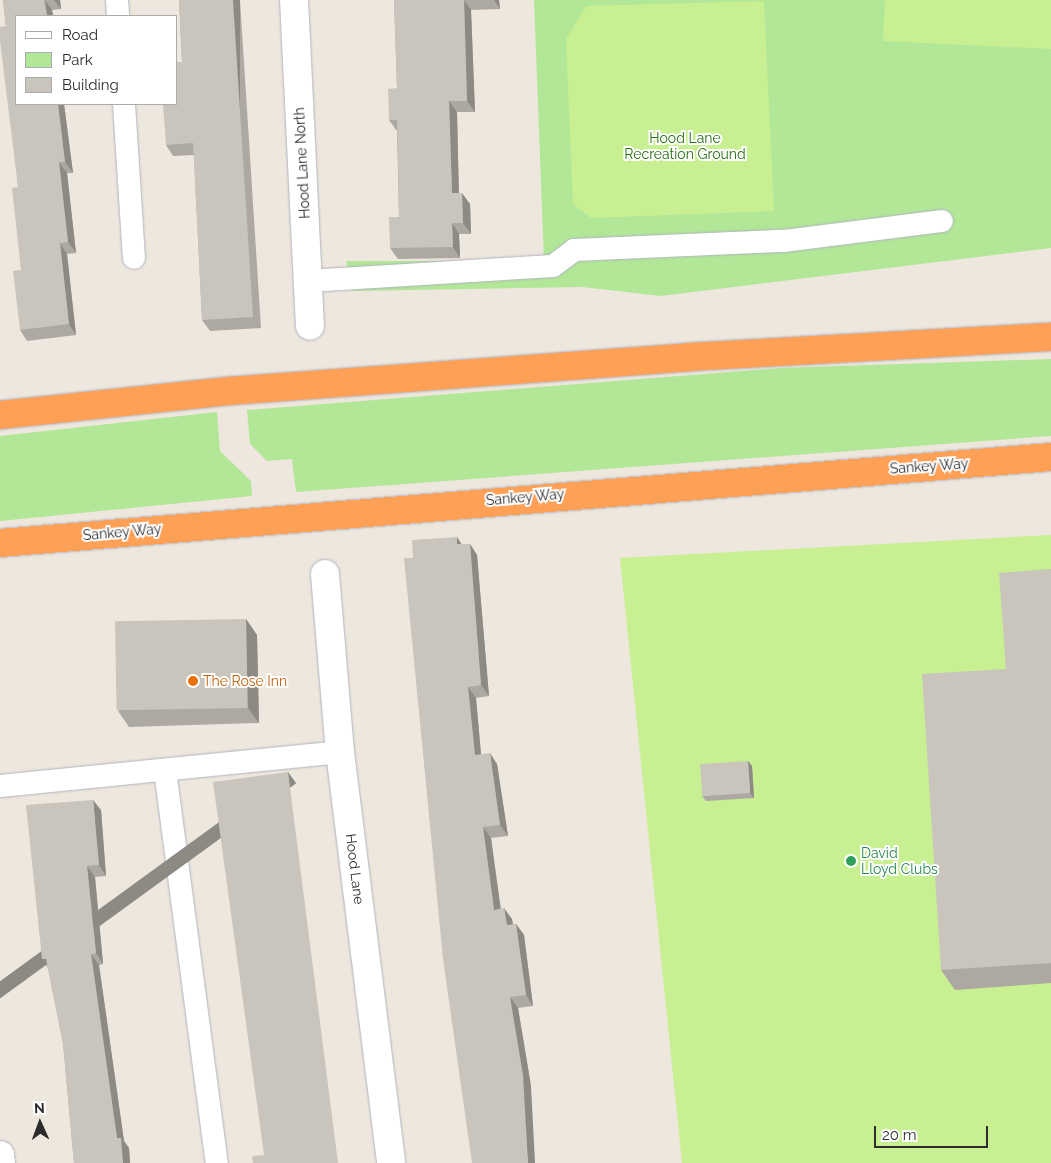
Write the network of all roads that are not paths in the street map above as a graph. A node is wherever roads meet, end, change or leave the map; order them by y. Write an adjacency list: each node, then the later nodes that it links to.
1 (117, 0): 3 (lane)
2 (294, 0): 7 (street, Hood Lane North)
3 (118, 15)
4 (124, 105): 6 (lane)
5 (942, 221): 7 (lane)
6 (134, 258)
7 (308, 281): 8 (street, Hood Lane North)
8 (310, 326)
9 (1051, 337): 10 (highway)
10 (0, 415)
11 (1051, 457): 12 (highway, Sankey Way)
12 (0, 543)
13 (325, 574): 14 (street, Hood Lane)
14 (340, 752): 15 (lane); 20 (street, Hood Lane)
15 (165, 770): 16 (lane); 19 (lane)
16 (0, 786)
17 (0, 1155): 18 (street)
18 (1, 1163)
19 (217, 1163)
20 (391, 1163)

